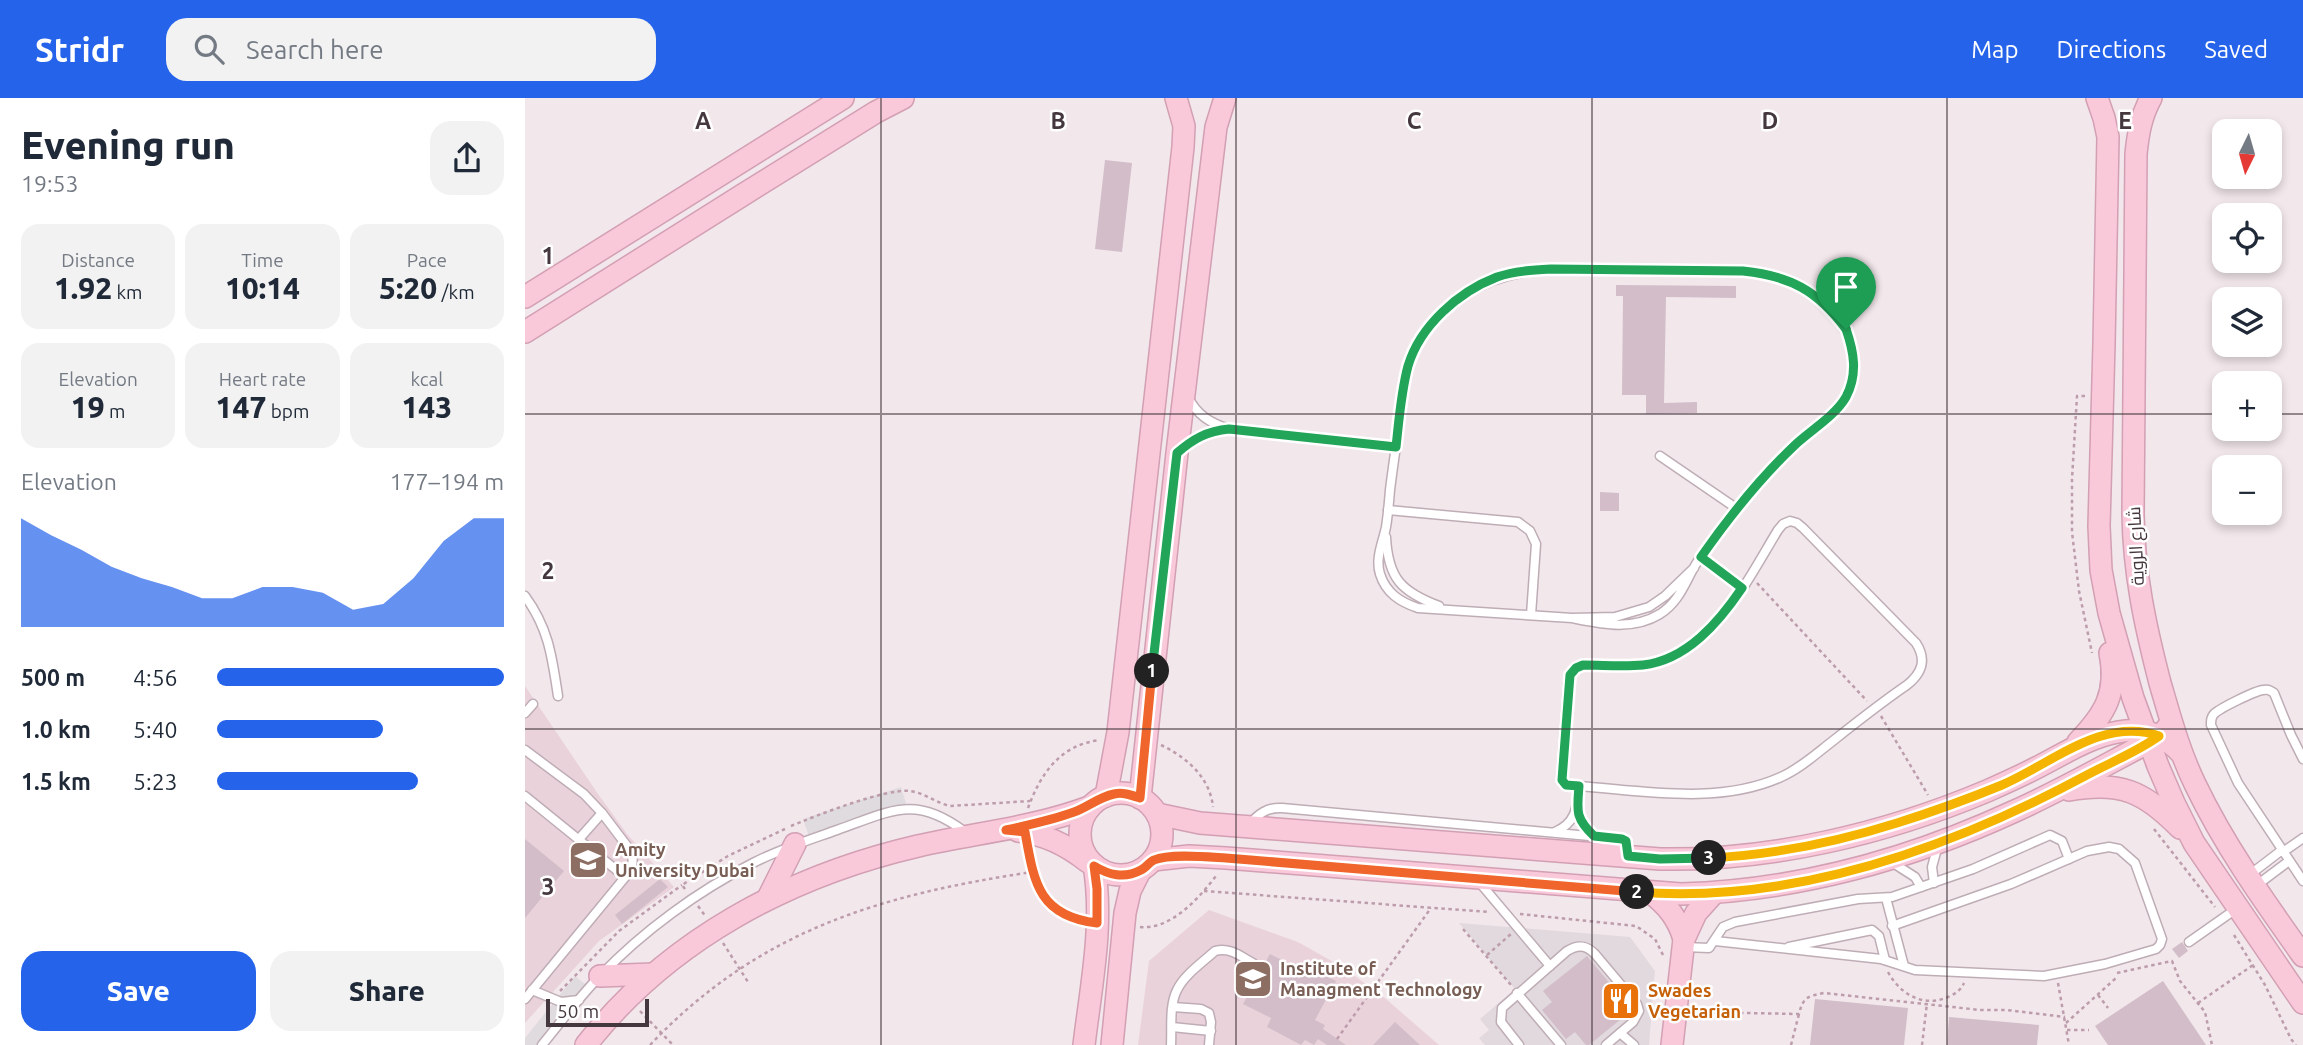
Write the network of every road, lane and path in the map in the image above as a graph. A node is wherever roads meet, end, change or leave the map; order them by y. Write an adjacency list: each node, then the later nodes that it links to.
1 (843, 98): 7 (street)
2 (903, 98): 8 (street)
3 (1176, 98): 28 (street)
4 (1225, 98): 9 (street)
5 (2097, 98): 10 (street, شارع الروية)
6 (2151, 98): 29 (street, شارع الروية)
7 (525, 297)
8 (525, 332)
9 (1185, 387): 11 (lane); 13 (street)
10 (2103, 396): 22 (street, شارع الروية); 24 (path)
11 (1229, 429): 12 (lane); 13 (lane)
12 (1396, 447): 15 (lane); 16 (lane)
13 (1177, 453): 30 (street)
14 (1660, 456): 15 (lane)
15 (1736, 508): 18 (lane)
16 (1388, 510): 17 (lane); 23 (lane)
17 (1385, 527): 21 (lane); 21 (lane)
18 (1701, 557): 19 (lane); 23 (lane)
19 (1742, 588): 34 (lane); 34 (lane)
20 (525, 596): 25 (lane)
21 (1444, 608): 23 (lane)
22 (2109, 613): 29 (street, شارع الروية); 31 (street)
23 (1531, 615)
24 (2093, 655)
25 (558, 696)
26 (533, 704): 27 (lane)
27 (525, 713)
28 (1118, 732): 40 (street); 47 (path)
29 (2156, 733): 31 (street); 36 (street); 54 (street); 70 (street, شارع الروية)
30 (1145, 741): 39 (street); 44 (path)
31 (2071, 749): 56 (street)
32 (525, 750): 41 (lane)
33 (2303, 759): 57 (lane)
34 (1579, 786): 43 (lane)
35 (1937, 791): 37 (path)
36 (2053, 793): 53 (street); 54 (street)
37 (1928, 795)
38 (525, 796): 52 (lane)
39 (1140, 798): 40 (street); 42 (street)
40 (1097, 801): 47 (street); 63 (street)
41 (602, 813): 52 (lane); 66 (lane)
42 (1157, 814): 44 (street); 64 (street)
43 (1577, 814): 48 (lane); 50 (lane)
44 (1220, 824): 46 (street)
45 (2150, 824): 81 (path)
46 (1246, 827): 48 (lane); 58 (street)
47 (1019, 829): 49 (street); 63 (street); 65 (path)
48 (1554, 833): 50 (lane)
49 (971, 836): 55 (lane); 77 (street)
50 (1594, 836): 58 (lane)
51 (2303, 838): 57 (lane)
52 (579, 839): 66 (lane)
53 (1938, 843): 61 (street); 71 (lane)
54 (2194, 843): 81 (street)
55 (795, 844): 77 (street); 103 (lane)
56 (1802, 846): 58 (street); 69 (street)
57 (2282, 851): 62 (lane); 70 (lane)
58 (1628, 856)
59 (1226, 858): 64 (street); 67 (street); 74 (path)
60 (2069, 859): 71 (lane); 84 (lane); 101 (lane)
61 (1888, 860): 69 (street); 73 (lane)
62 (2289, 861): 68 (lane); 70 (lane)
63 (1091, 864): 64 (street); 82 (street)
64 (1147, 865): 83 (street)
65 (1032, 872): 82 (path); 125 (path)
66 (625, 877): 105 (lane)
67 (1476, 878): 75 (street); 80 (lane)
68 (2303, 881)
69 (1796, 882): 76 (street)
70 (2251, 882): 92 (street, شارع الروية)
71 (1934, 883): 73 (lane)
72 (682, 886): 110 (path)
73 (1921, 887): 78 (lane)
74 (1204, 891): 79 (path); 83 (path)
75 (1651, 893): 76 (street); 89 (street)
76 (1714, 893): 89 (street)
77 (768, 898): 100 (street)
78 (1886, 898): 84 (lane); 87 (lane)
79 (1431, 908): 80 (path); 127 (path)
80 (1505, 913): 85 (lane); 94 (path)
81 (2231, 913): 88 (lane); 97 (path); 114 (street)
82 (1097, 923): 132 (street)
83 (1124, 925): 133 (street)
84 (1892, 926): 98 (lane)
85 (1518, 928): 91 (path); 96 (lane)
86 (1463, 929): 91 (path)
87 (1715, 941): 89 (lane); 90 (lane)
88 (2189, 942)
89 (1684, 943): 117 (street)
90 (1782, 948): 93 (lane); 93 (lane)
91 (1487, 955): 106 (path)
92 (2303, 956)
93 (1883, 960): 98 (lane); 112 (path)
94 (1664, 962)
95 (1252, 963): 115 (lane)
96 (1550, 965): 106 (lane); 126 (lane)
97 (2253, 965): 113 (path); 145 (path)
98 (1904, 966): 99 (lane)
99 (1968, 973): 101 (lane); 112 (path)
100 (653, 974): 103 (street); 108 (street)
101 (2056, 975): 119 (path)
102 (2109, 975): 113 (path)
103 (600, 976): 111 (lane)
104 (2116, 978): 107 (path)
105 (532, 990): 109 (lane); 110 (lane)
106 (1517, 993): 136 (lane); 137 (lane)
107 (2098, 995): 116 (path); 120 (path)
108 (627, 998): 125 (path); 130 (street)
109 (525, 999)
110 (552, 1000): 111 (lane)
111 (579, 1000): 129 (lane)
112 (1927, 1002): 118 (path); 119 (path); 142 (path)
113 (2198, 1003): 144 (path)
114 (2303, 1003)
115 (1173, 1007): 121 (lane); 124 (lane)
116 (2108, 1008)
117 (1676, 1012): 118 (path); 140 (street)
118 (1799, 1014): 141 (path)
119 (2065, 1017): 120 (path)
120 (2066, 1023): 122 (path)
121 (1172, 1027): 124 (lane); 134 (lane)
122 (2067, 1030): 123 (path); 143 (path)
123 (2089, 1030)
124 (1211, 1031): 135 (lane)
125 (661, 1033): 128 (path); 131 (path)
126 (1620, 1033): 138 (lane); 139 (lane)
127 (1337, 1039)
128 (672, 1044)
129 (542, 1045)
130 (586, 1045)
131 (650, 1045)
132 (1084, 1045)
133 (1112, 1045)
134 (1171, 1045)
135 (1209, 1045)
136 (1519, 1045)
137 (1561, 1045)
138 (1606, 1045)
139 (1634, 1045)
140 (1672, 1045)
141 (1791, 1045)
142 (1922, 1045)
143 (2069, 1045)
144 (2212, 1045)
145 (2296, 1045)

